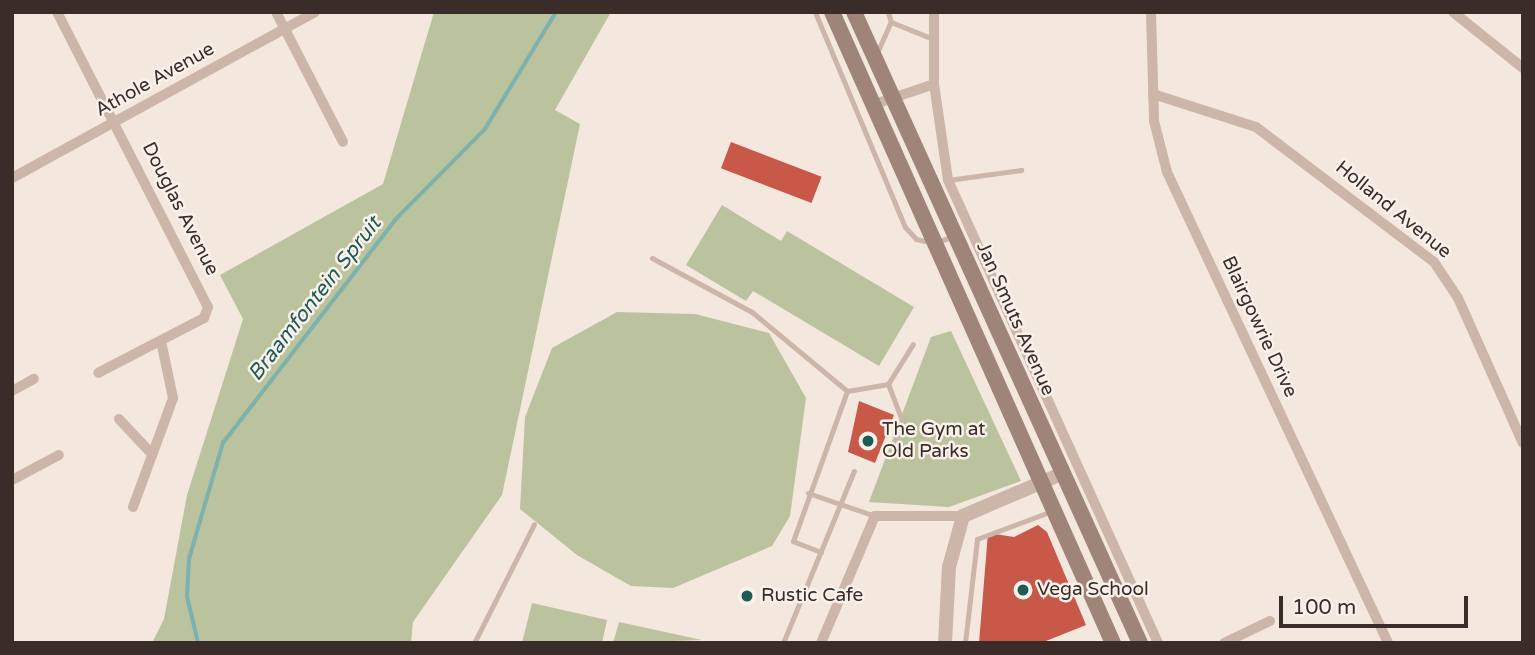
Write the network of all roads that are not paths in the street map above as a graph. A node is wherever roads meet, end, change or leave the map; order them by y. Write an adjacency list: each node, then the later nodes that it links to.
1 (57, 12): 20 (street, Douglas Avenue)
2 (276, 12): 12 (street)
3 (315, 12): 12 (street, Athole Avenue)
4 (814, 12): 26 (lane)
5 (832, 12): 19 (main road)
6 (854, 12): 14 (main road, Jan Smuts Avenue)
7 (888, 12): 11 (lane)
8 (934, 12): 13 (street, Jan Smuts Avenue)
9 (1151, 12): 17 (street, Blairgowrie Drive)
10 (1453, 12): 15 (street)
11 (891, 22): 13 (lane); 14 (lane)
12 (285, 29): 20 (street, Athole Avenue); 21 (street)
13 (934, 39): 16 (street, Jan Smuts Avenue)
14 (875, 58): 18 (main road, Jan Smuts Avenue)
15 (1523, 68)
16 (934, 83): 18 (street); 24 (street, Jan Smuts Avenue)
17 (1153, 94): 36 (street, Holland Avenue); 64 (street, Blairgowrie Drive)
18 (892, 97): 19 (street); 25 (main road, Jan Smuts Avenue)
19 (872, 105): 26 (main road)
20 (116, 121): 23 (street, Athole Avenue); 28 (street, Douglas Avenue)
21 (343, 142)
22 (1021, 170): 24 (lane)
23 (12, 178)
24 (948, 180): 62 (street, Jan Smuts Avenue)
25 (954, 236): 26 (lane); 41 (main road, Jan Smuts Avenue)
26 (933, 243): 43 (main road)
27 (652, 258): 34 (lane)
28 (161, 341): 30 (street, Douglas Avenue); 37 (street)
29 (913, 344): 32 (lane)
30 (98, 373)
31 (34, 379): 33 (street)
32 (888, 384): 34 (lane); 38 (lane)
33 (12, 391)
34 (847, 391): 44 (lane)
35 (119, 419): 37 (street)
36 (1523, 443)
37 (149, 452): 46 (street)
38 (892, 454)
39 (59, 455): 42 (street)
40 (854, 471): 45 (lane)
41 (1061, 474): 43 (street); 61 (main road, Jan Smuts Avenue)
42 (12, 480)
43 (1041, 487): 47 (main road); 49 (street)
44 (808, 493): 45 (lane); 51 (lane)
45 (839, 506): 48 (lane); 51 (lane)
46 (133, 507)
47 (1052, 511): 53 (lane); 60 (main road)
48 (875, 516): 49 (street); 57 (street)
49 (963, 516): 52 (street)
50 (534, 524): 56 (lane)
51 (821, 552): 55 (lane)
52 (947, 589): 53 (lane); 58 (street)
53 (967, 590): 59 (lane)
54 (1270, 621): 63 (street)
55 (783, 642)
56 (474, 643)
57 (821, 643)
58 (945, 643)
59 (965, 643)
60 (1113, 643)
61 (1140, 643)
62 (1157, 643)
63 (1224, 643)
64 (1388, 643)

